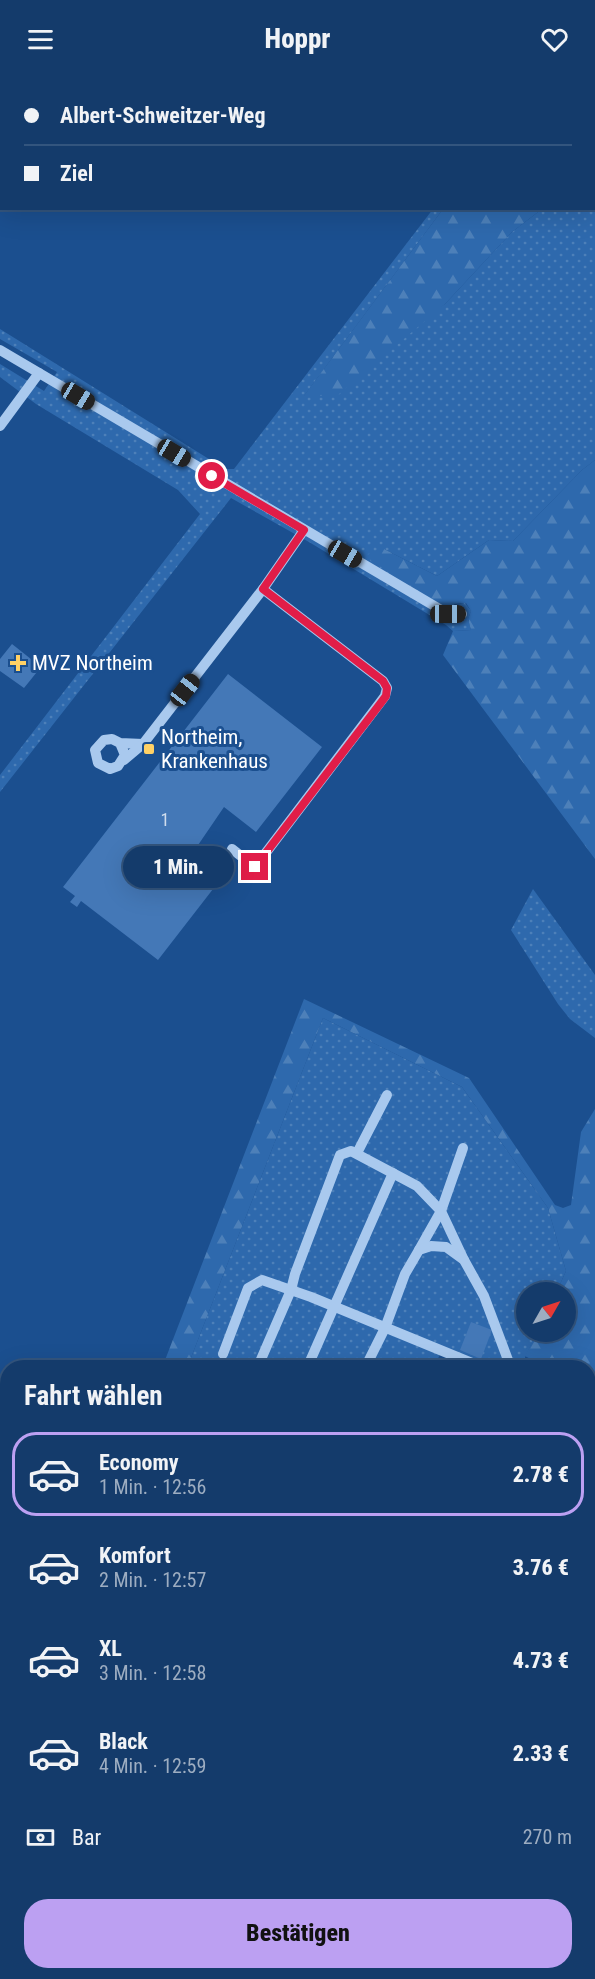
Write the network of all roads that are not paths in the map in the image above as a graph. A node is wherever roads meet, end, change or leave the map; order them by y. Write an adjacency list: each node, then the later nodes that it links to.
1 (0, 350): 2 (street)
2 (39, 374): 3 (street); 4 (street)
3 (0, 426)
4 (304, 530): 5 (street); 6 (street)
5 (263, 589): 8 (street); 10 (street)
6 (462, 614)
7 (120, 743): 8 (street); 9 (street); 9 (street)
8 (143, 744): 9 (street)
9 (124, 760)
10 (232, 849)
11 (387, 1095): 13 (street)
12 (464, 1148): 15 (street)
13 (357, 1154): 14 (street); 18 (street)
14 (393, 1173): 15 (street); 19 (street)
15 (441, 1211): 16 (street); 17 (street)
16 (419, 1250): 17 (street); 20 (street)
17 (464, 1260): 26 (street)
18 (291, 1290): 19 (street); 21 (street); 22 (street)
19 (334, 1307): 20 (street); 23 (street)
20 (385, 1328): 24 (street); 25 (street)
21 (223, 1354)
22 (261, 1360)
23 (311, 1360)
24 (369, 1360)
25 (464, 1360)
26 (508, 1360)

